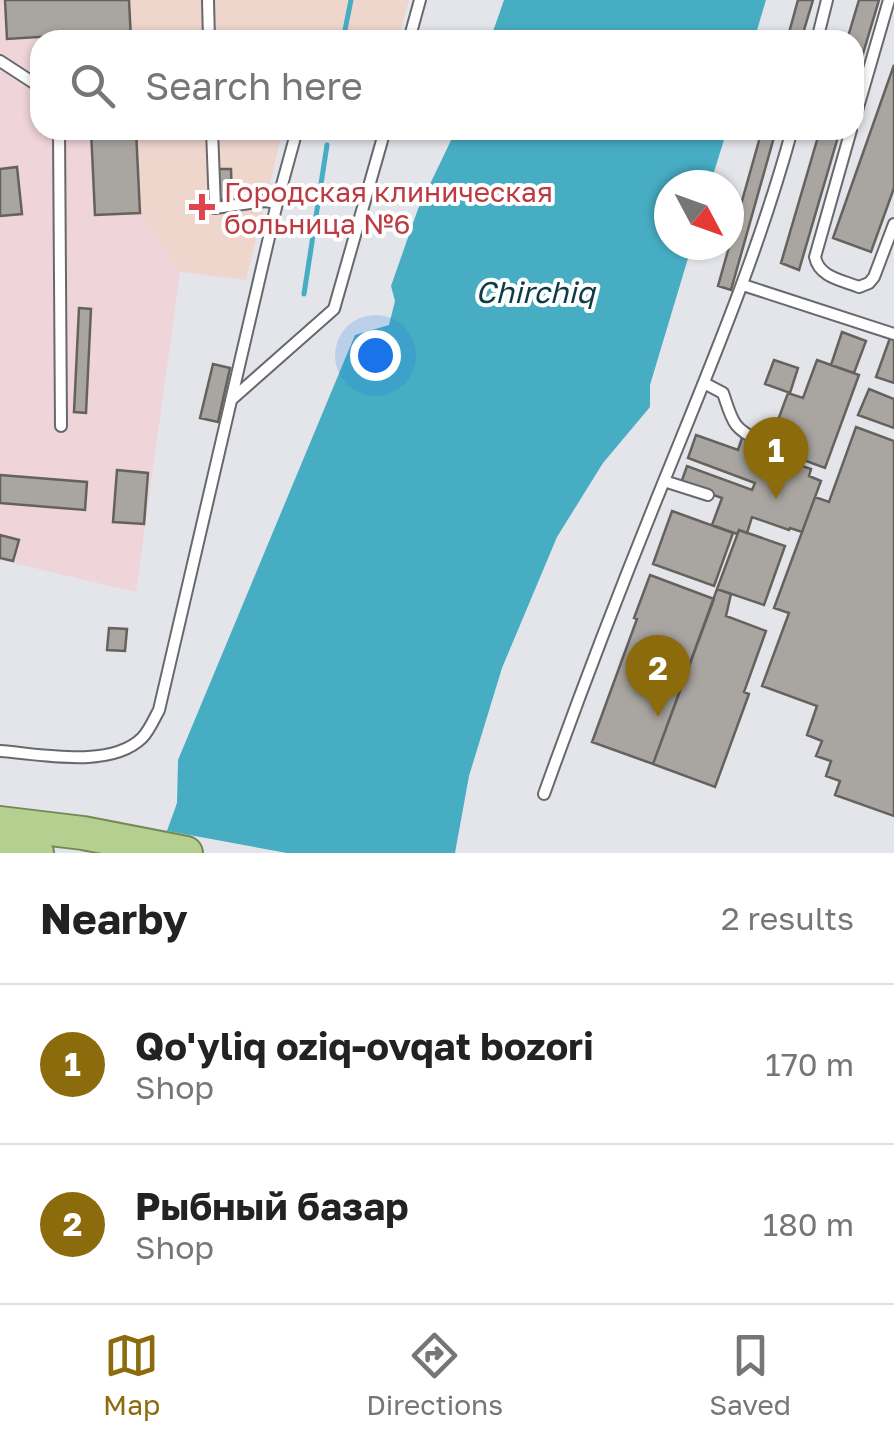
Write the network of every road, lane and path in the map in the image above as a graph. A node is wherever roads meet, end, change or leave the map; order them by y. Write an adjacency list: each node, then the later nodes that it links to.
1 (208, 0): 5 (lane)
2 (420, 0): 6 (lane)
3 (828, 0): 7 (lane)
4 (889, 0): 10 (lane)
5 (209, 30)
6 (412, 30)
7 (819, 30)
8 (0, 61): 9 (lane)
9 (30, 80)
10 (864, 86)
11 (59, 140): 23 (lane)
12 (212, 140): 17 (lane)
13 (294, 140): 17 (lane)
14 (381, 140): 22 (lane)
15 (789, 140): 19 (lane)
16 (849, 140): 18 (lane)
17 (277, 203): 22 (lane)
18 (894, 224)
19 (743, 284): 20 (lane); 21 (lane)
20 (894, 334)
21 (704, 382): 24 (lane); 25 (lane)
22 (231, 400): 27 (lane)
23 (61, 426)
24 (759, 440)
25 (664, 482): 26 (lane); 28 (lane)
26 (708, 495)
27 (0, 751)
28 (544, 794)
29 (0, 823): 32 (highway)
30 (0, 849): 31 (highway)
31 (38, 853)
32 (186, 853)

